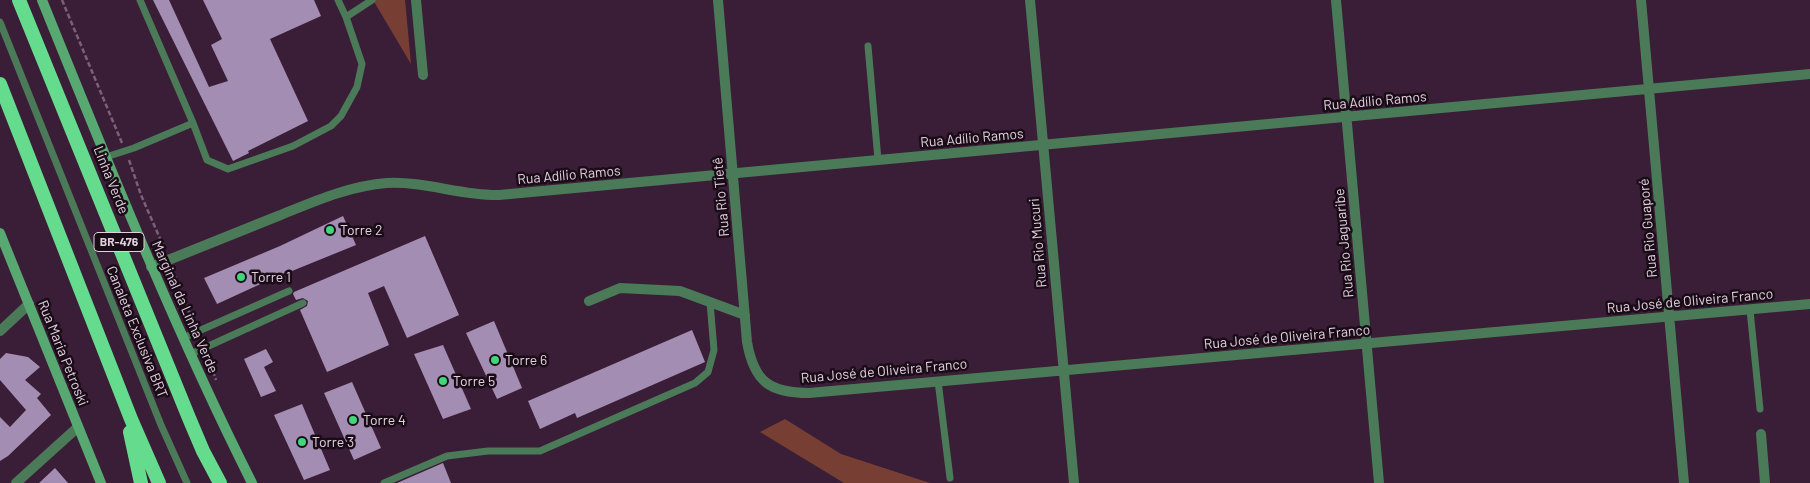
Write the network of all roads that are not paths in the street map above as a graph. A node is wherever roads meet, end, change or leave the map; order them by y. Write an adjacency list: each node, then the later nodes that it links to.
1 (19, 0): 52 (highway, Linha Verde / BR-476)
2 (42, 0): 21 (main road, Marginal da Linha Verde)
3 (140, 0): 19 (lane)
4 (338, 0): 11 (lane)
5 (372, 0): 11 (lane)
6 (416, 0): 14 (street)
7 (718, 0): 23 (street, Rua Rio Tietê)
8 (1030, 0): 20 (street, Rua Rio Mucuri)
9 (1336, 0): 18 (street, Rua Rio Jaguaribe)
10 (1641, 0): 17 (street, Rua Rio Guaporé)
11 (346, 17): 19 (lane)
12 (0, 22): 51 (lane, Canaleta Exclusiva BRT)
13 (868, 46): 22 (lane)
14 (423, 74)
15 (1810, 74): 17 (street, Rua Adílio Ramos)
16 (0, 84): 42 (highway)
17 (1649, 89): 18 (street, Rua Adílio Ramos); 34 (street, Rua Rio Guaporé)
18 (1346, 117): 20 (street, Rua Adílio Ramos); 37 (street, Rua Rio Jaguaribe)
19 (193, 123): 21 (lane)
20 (1043, 145): 22 (street, Rua Adílio Ramos); 39 (street, Rua Rio Mucuri)
21 (106, 157): 25 (main road, Marginal da Linha Verde)
22 (878, 160): 23 (street, Rua Adílio Ramos)
23 (733, 174): 25 (street, Rua Adílio Ramos); 33 (street, Rua Rio Tietê)
24 (0, 233): 30 (main road, Rua Maria Petroski)
25 (151, 267): 36 (main road, Marginal da Linha Verde)
26 (289, 292): 36 (lane)
27 (590, 301): 28 (street)
28 (710, 302): 33 (street); 54 (lane)
29 (303, 303): 38 (lane)
30 (28, 304): 35 (street); 44 (main road, Rua Maria Petroski)
31 (1810, 304): 32 (street, Rua José de Oliveira Franco)
32 (1750, 310): 34 (street, Rua José de Oliveira Franco); 43 (lane)
33 (744, 315): 41 (street, Rua Rio Tietê)
34 (1669, 317): 37 (street, Rua José de Oliveira Franco); 57 (street, Rua Rio Guaporé)
35 (0, 331)
36 (183, 338): 38 (main road, Marginal da Linha Verde)
37 (1367, 344): 39 (street, Rua José de Oliveira Franco); 56 (street, Rua Rio Jaguaribe)
38 (191, 354): 53 (main road, Marginal da Linha Verde)
39 (1064, 370): 40 (street, Rua José de Oliveira Franco); 55 (street, Rua Rio Mucuri)
40 (938, 381): 41 (street, Rua José de Oliveira Franco); 46 (lane)
41 (767, 385)
42 (122, 395): 49 (highway); 50 (highway)
43 (1760, 410)
44 (78, 427): 47 (street); 48 (main road, Rua Maria Petroski)
45 (1761, 434): 58 (street)
46 (950, 478)
47 (16, 483)
48 (101, 483)
49 (141, 483)
50 (159, 483)
51 (187, 483)
52 (220, 483)
53 (252, 483)
54 (384, 483)
55 (1074, 483)
56 (1379, 483)
57 (1684, 483)
58 (1765, 483)

